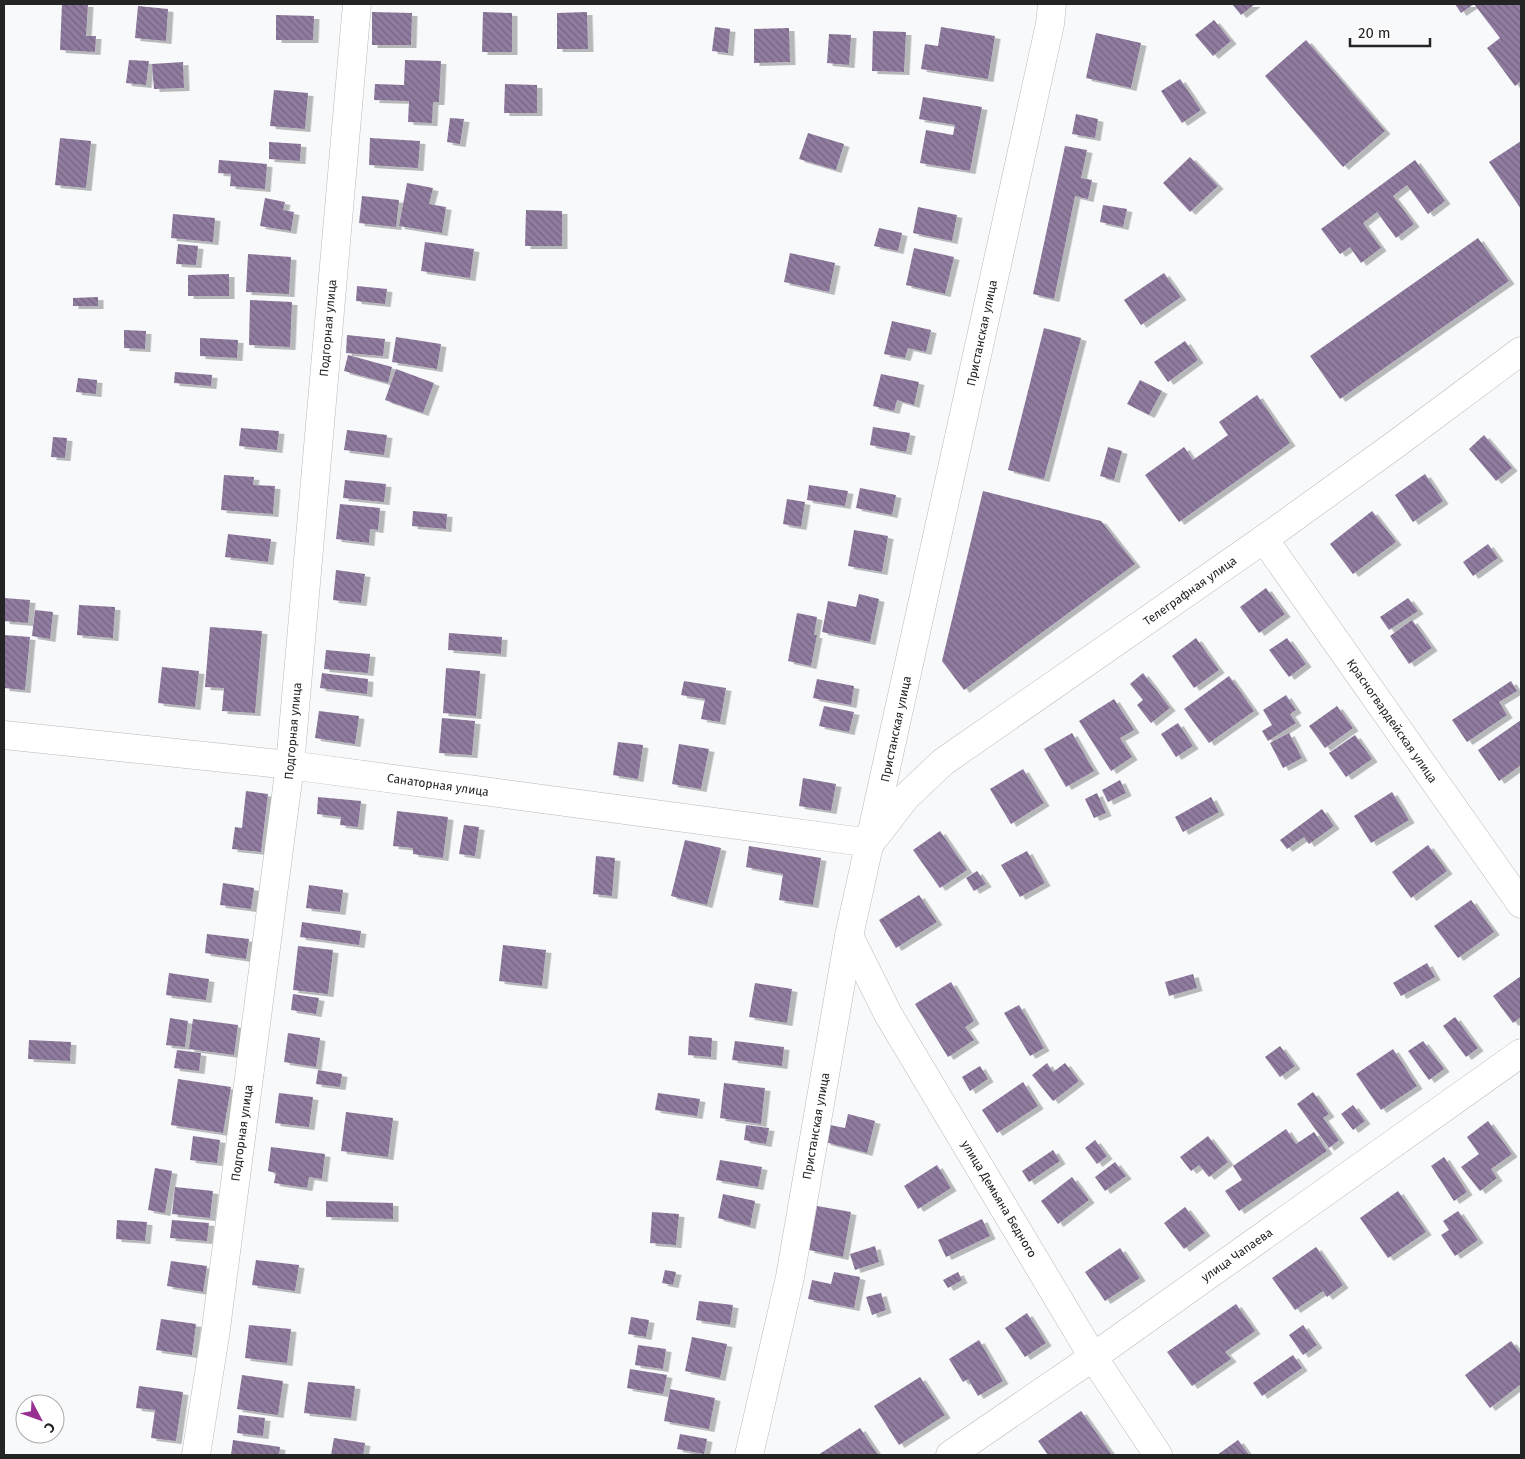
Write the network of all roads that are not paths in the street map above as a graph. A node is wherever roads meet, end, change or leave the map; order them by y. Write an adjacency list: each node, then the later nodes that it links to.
1 (357, 4): 6 (street, Подгорная улица)
2 (1052, 4): 7 (street, Пристанская улица)
3 (1521, 351): 4 (street, Телеграфная улица)
4 (1264, 539): 7 (street, Телеграфная улица); 8 (street, Красногвардейская улица)
5 (4, 735): 6 (street, Санаторная улица)
6 (290, 765): 7 (street, Санаторная улица); 12 (street, Подгорная улица)
7 (870, 843): 9 (street, Пристанская улица)
8 (1521, 904)
9 (849, 936): 11 (street, улица Демьяна Бедного); 13 (street, Пристанская улица)
10 (1521, 1053): 11 (street, улица Чапаева)
11 (1094, 1358): 14 (street, улица Чапаева); 15 (street, улица Демьяна Бедного)
12 (196, 1455)
13 (749, 1455)
14 (950, 1455)
15 (1158, 1455)

